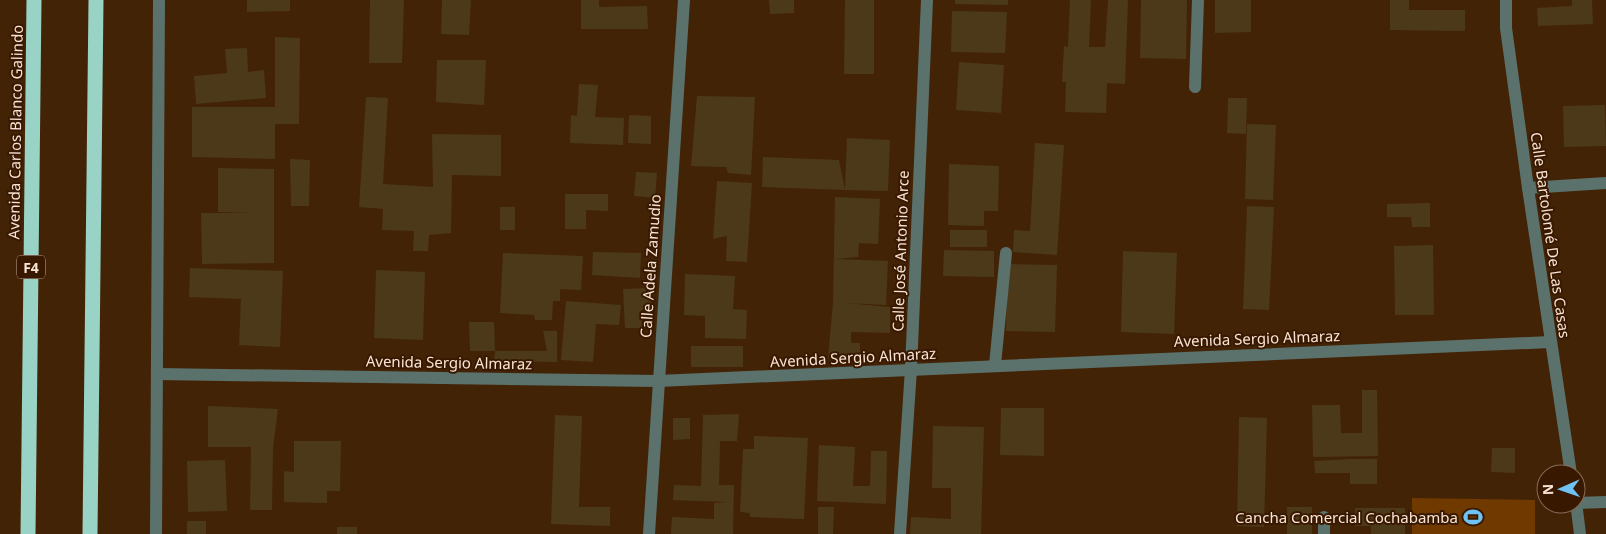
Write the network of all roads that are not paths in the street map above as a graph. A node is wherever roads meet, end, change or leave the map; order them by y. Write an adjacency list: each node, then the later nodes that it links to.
1 (34, 0): 22 (highway, Avenida Carlos Blanco Galindo / F4)
2 (96, 0): 23 (highway)
3 (159, 0): 15 (street)
4 (684, 0): 16 (street, Calle Adela Zamudio)
5 (927, 0): 14 (street, Calle José Antonio Arce)
6 (1198, 0): 8 (street)
7 (1506, 0): 10 (street, Calle Bartolomé De Las Casas)
8 (1196, 87)
9 (1606, 183): 10 (street)
10 (1528, 188): 12 (street, Calle Bartolomé De Las Casas)
11 (1006, 253): 13 (street)
12 (1550, 342): 13 (street, Avenida Sergio Almaraz); 17 (street, Calle Bartolomé De Las Casas)
13 (995, 365): 14 (street, Avenida Sergio Almaraz)
14 (911, 369): 16 (street, Avenida Sergio Almaraz); 26 (street, Calle José Antonio Arce)
15 (157, 374): 16 (street, Avenida Sergio Almaraz); 24 (street)
16 (658, 381): 25 (street, Calle Adela Zamudio)
17 (1569, 464)
18 (1606, 502): 19 (street)
19 (1586, 503)
20 (1577, 514): 28 (street)
21 (1324, 517): 27 (street)
22 (28, 534)
23 (90, 534)
24 (156, 534)
25 (649, 534)
26 (900, 534)
27 (1324, 534)
28 (1580, 534)

